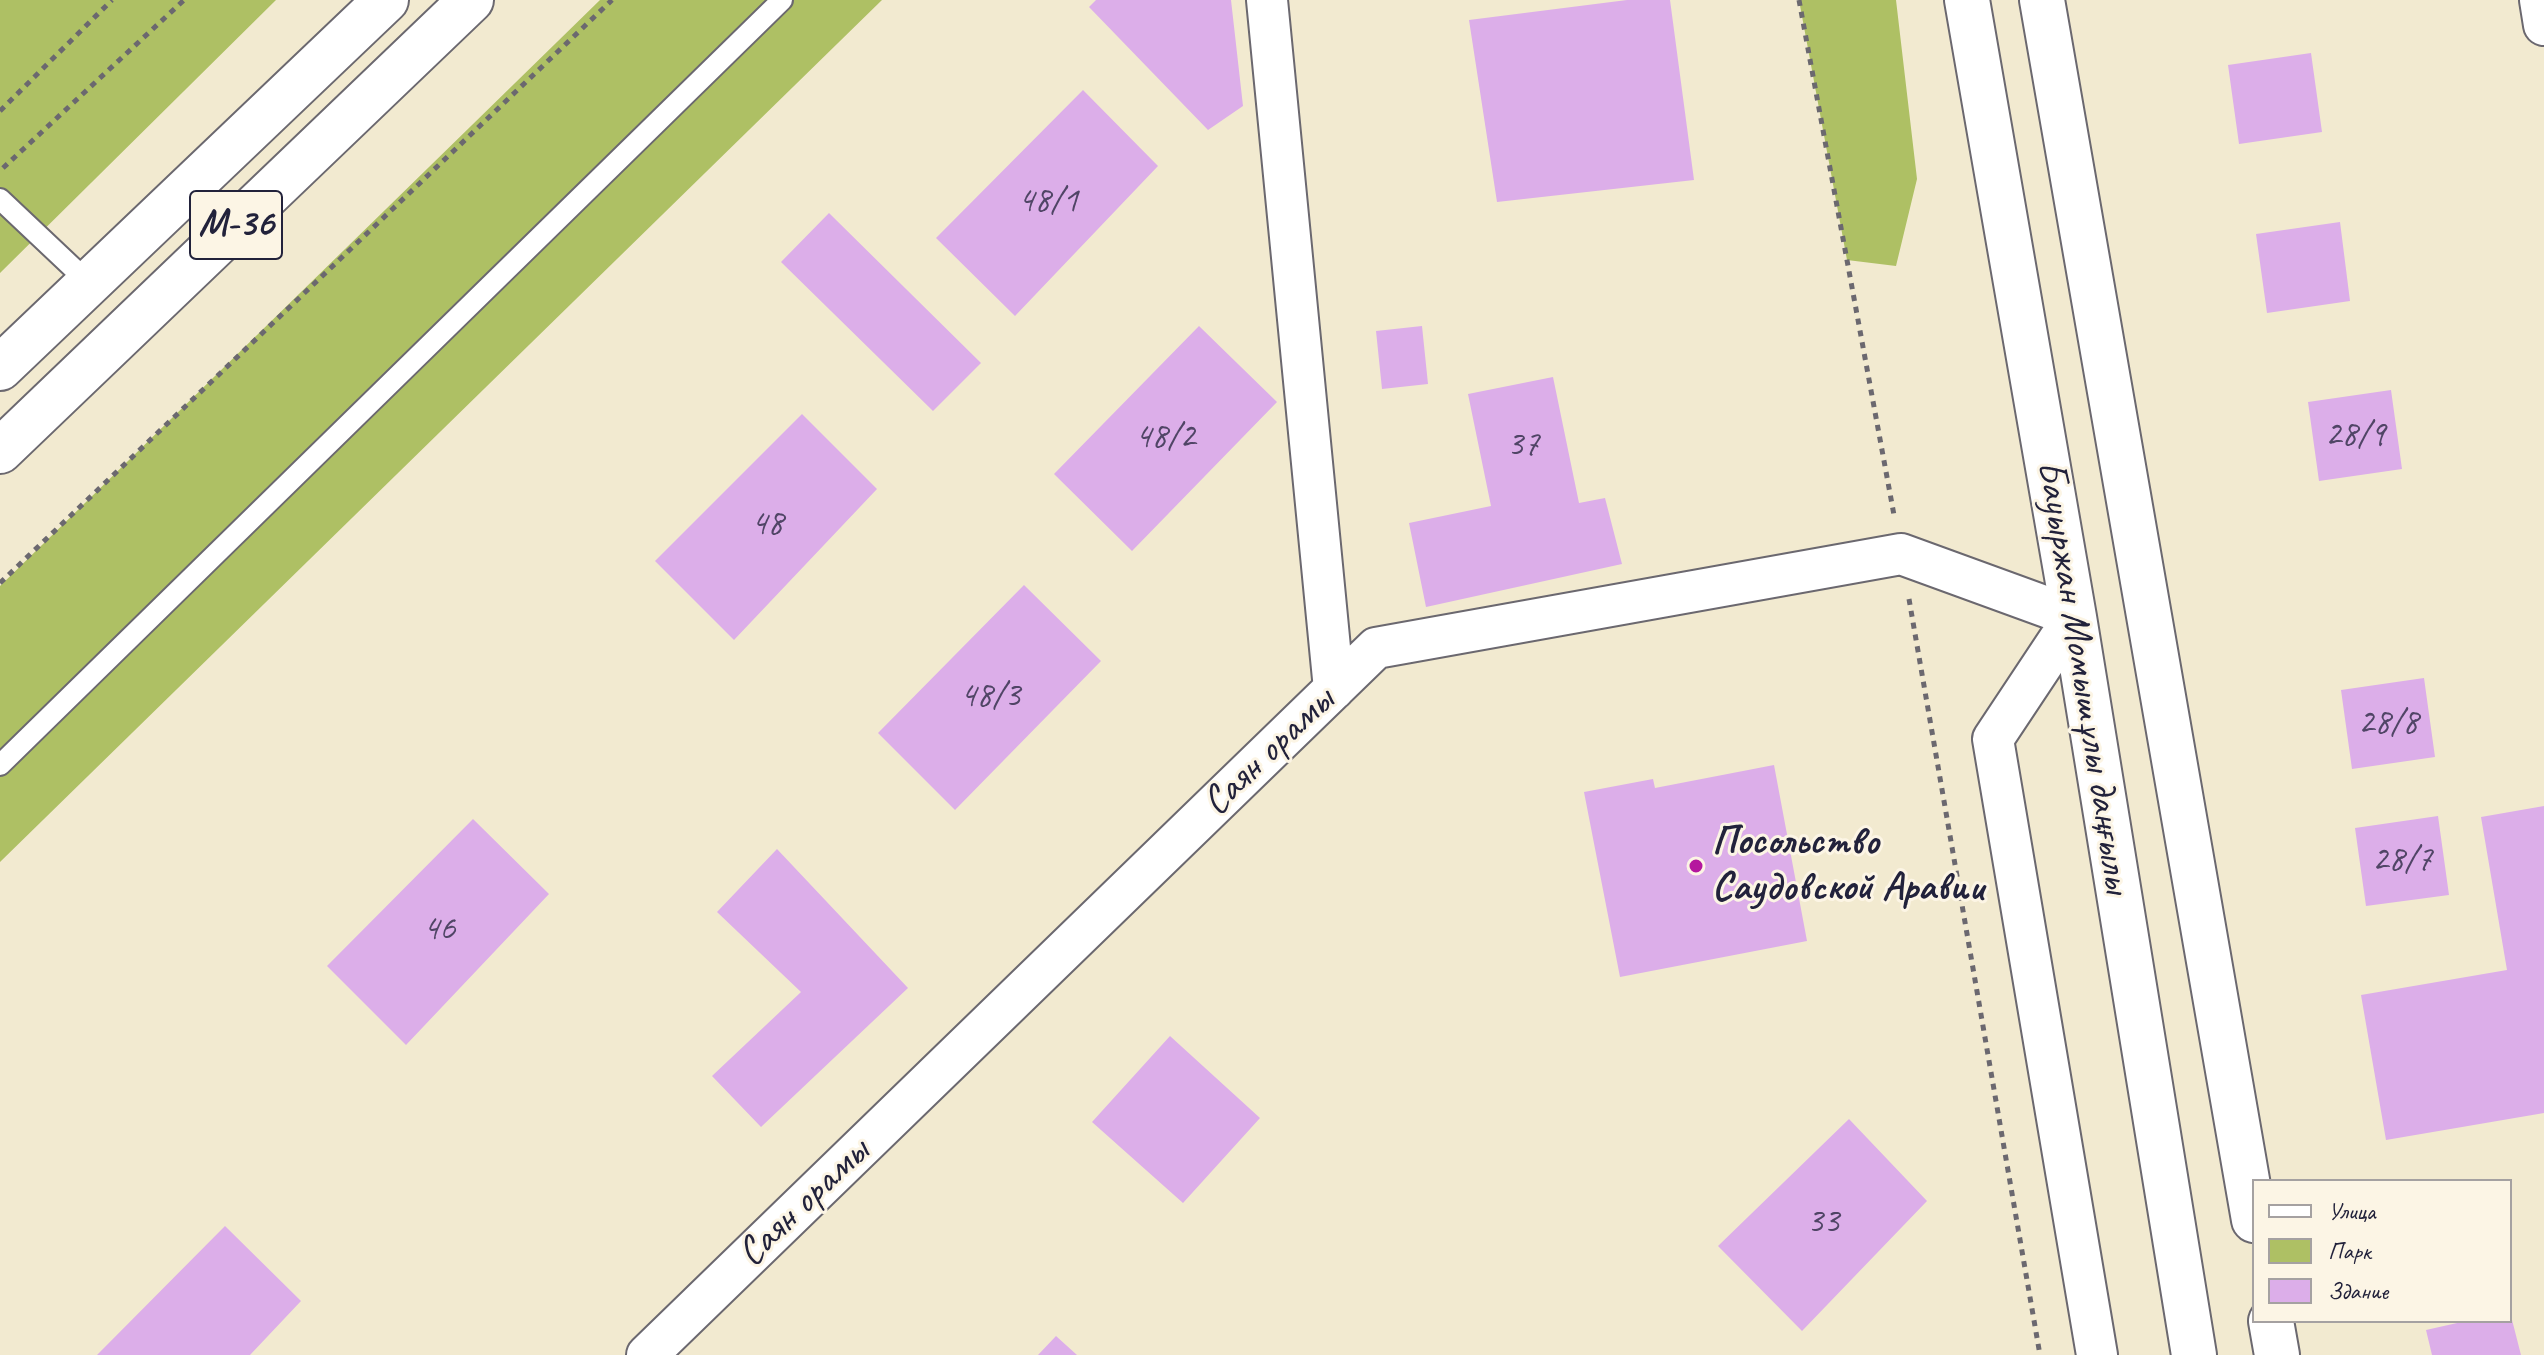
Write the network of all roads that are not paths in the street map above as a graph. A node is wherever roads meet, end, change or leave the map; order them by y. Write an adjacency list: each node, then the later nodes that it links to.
1 (386, 0): 10 (main road, M-36)
2 (471, 0): 12 (main road, M-36)
3 (782, 0): 15 (lane)
4 (1267, 0): 14 (street)
5 (1967, 0): 13 (main road, Бауыржан Момышұлы даңғылы)
6 (2042, 0): 16 (main road, Бауыржан Момышұлы даңғылы)
7 (2540, 0): 8 (street)
8 (2544, 25)
9 (0, 199): 10 (lane)
10 (89, 283): 11 (main road, M-36)
11 (0, 368)
12 (0, 451)
13 (2074, 617): 14 (street, Саян орамы); 19 (street); 20 (main road, Бауыржан Момышұлы даңғылы)
14 (1334, 689): 18 (street, Саян орамы)
15 (0, 765)
16 (2252, 1208)
17 (2271, 1323): 21 (main road)
18 (647, 1355)
19 (2097, 1355)
20 (2194, 1355)
21 (2277, 1355)

